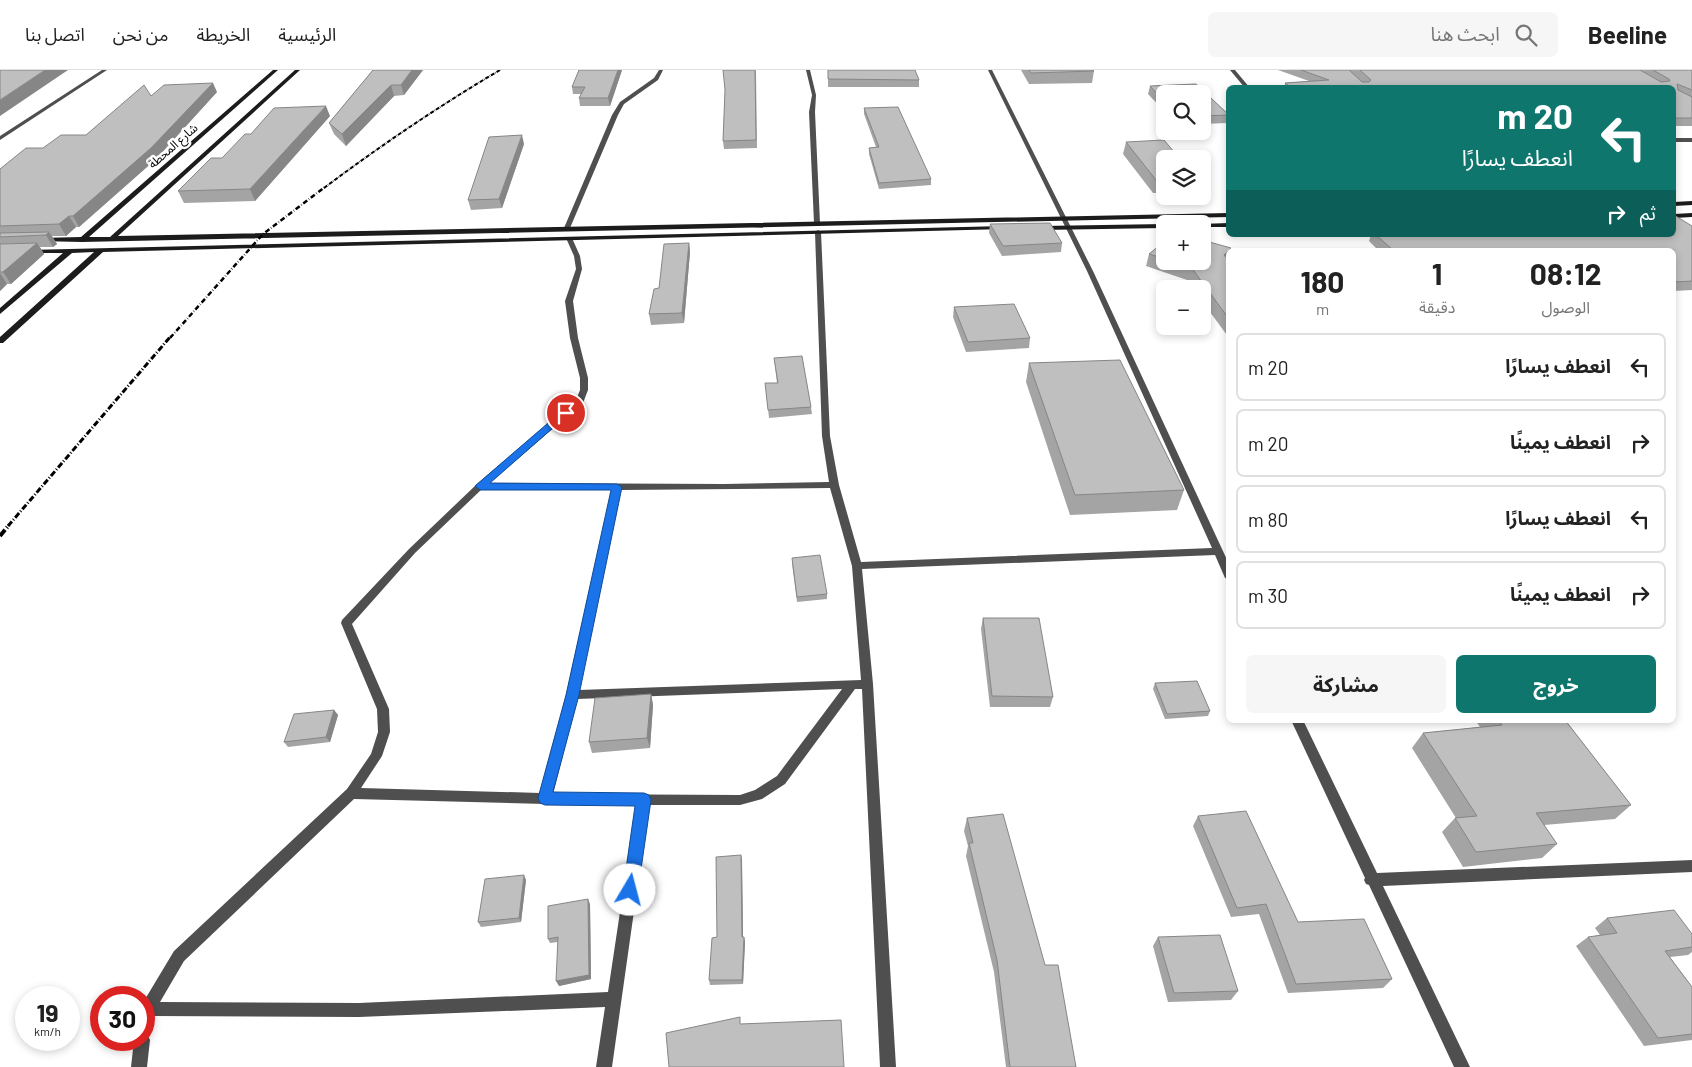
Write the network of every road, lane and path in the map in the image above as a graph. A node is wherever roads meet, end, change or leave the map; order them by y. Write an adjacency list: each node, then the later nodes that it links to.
1 (105, 70): 9 (street)
2 (276, 70): 26 (street, شارع المحطة)
3 (298, 70): 27 (street, شارع المحطة)
4 (662, 70): 22 (street)
5 (808, 70): 23 (street)
6 (990, 70): 17 (street)
7 (1232, 70): 8 (street)
8 (1245, 85)
9 (0, 138)
10 (1676, 140): 11 (street)
11 (1692, 140)
12 (1692, 203): 13 (street)
13 (1676, 204)
14 (1226, 215): 17 (street)
15 (1692, 215): 16 (street)
16 (1676, 216)
17 (1064, 218): 21 (street); 23 (street)
18 (1211, 225): 19 (street)
19 (1226, 225)
20 (1156, 226): 21 (street)
21 (1069, 227): 25 (street); 38 (street)
22 (567, 228): 23 (street); 27 (street)
23 (817, 228): 24 (street); 28 (street); 36 (street)
24 (1010, 228)
25 (1030, 228)
26 (84, 238): 27 (street); 29 (street); 31 (street, شارع المحطة)
27 (112, 238): 30 (street, شارع المحطة)
28 (569, 238): 30 (street); 35 (street)
29 (31, 240)
30 (100, 250): 31 (street); 34 (street, شارع المحطة)
31 (70, 251): 32 (street); 33 (street, شارع المحطة)
32 (20, 252)
33 (0, 312)
34 (0, 342)
35 (480, 486): 37 (street); 45 (street)
36 (834, 486): 37 (street); 39 (street)
37 (617, 487): 43 (street)
38 (1218, 551): 39 (street); 40 (street)
39 (857, 566): 41 (street)
40 (1226, 568)
41 (867, 684): 42 (street); 56 (street)
42 (852, 685): 43 (street); 47 (street)
43 (572, 695): 46 (street)
44 (1297, 723): 49 (street)
45 (351, 793): 46 (street); 50 (street)
46 (545, 798): 47 (street)
47 (644, 800): 51 (street)
48 (1692, 866): 49 (street)
49 (1371, 880): 57 (street)
50 (155, 996)
51 (615, 999): 52 (street); 55 (street)
52 (155, 1009)
53 (141, 1051): 54 (street)
54 (140, 1067)
55 (604, 1067)
56 (888, 1067)
57 (1462, 1067)

